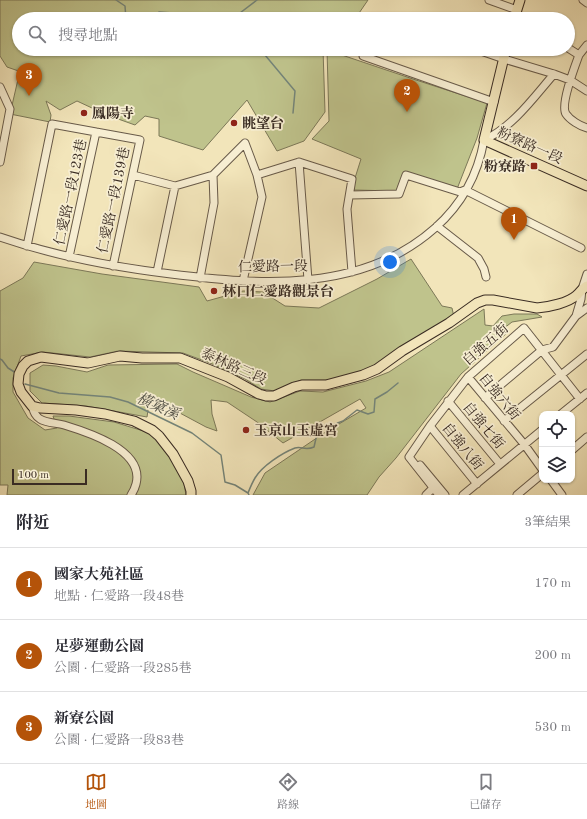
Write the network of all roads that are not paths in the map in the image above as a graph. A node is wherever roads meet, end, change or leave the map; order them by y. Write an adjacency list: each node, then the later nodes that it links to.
1 (489, 0): 5 (street)
2 (520, 0): 6 (main road)
3 (583, 0): 4 (street)
4 (587, 3)
5 (511, 12)
6 (517, 12)
7 (587, 45): 9 (street)
8 (575, 52): 9 (street)
9 (579, 55): 15 (street)
10 (363, 56): 18 (street)
11 (495, 56): 13 (street)
12 (505, 56): 13 (main road, 仁愛路一段)
13 (504, 59): 14 (street); 18 (main road, 仁愛路一段)
14 (554, 74): 15 (street); 21 (street)
15 (570, 80): 17 (street); 19 (street)
16 (0, 87): 22 (street)
17 (587, 90)
18 (494, 102): 21 (main road, 仁愛路一段)
19 (587, 128)
20 (96, 132): 26 (street, 仁愛路一段139巷); 34 (street); 36 (street, 仁愛路一段123巷)
21 (484, 140): 28 (main road, 粉寮路一段); 29 (street, 仁愛路一段)
22 (0, 162)
23 (299, 162): 25 (street); 30 (street); 43 (street)
24 (213, 175): 25 (street); 27 (street); 41 (street)
25 (257, 175): 44 (street)
26 (133, 176): 27 (street); 37 (street, 仁愛路一段139巷)
27 (175, 186): 38 (street)
28 (587, 186)
29 (463, 191): 30 (street); 31 (street, 仁愛路一段); 35 (street); 39 (street, 仁愛路一段)
30 (350, 195): 39 (street)
31 (437, 226): 39 (street, 仁愛路一段); 42 (street)
32 (0, 232): 34 (street, 仁愛路一段)
33 (0, 237): 34 (street, 仁愛路一段)
34 (27, 244): 36 (street, 仁愛路一段)
35 (581, 248)
36 (70, 255): 37 (street, 仁愛路一段)
37 (113, 264): 38 (street, 仁愛路一段)
38 (157, 270): 41 (street, 仁愛路一段)
39 (352, 270): 43 (street, 仁愛路一段)
40 (587, 274): 45 (street)
41 (200, 276): 44 (street, 仁愛路一段)
42 (486, 277)
43 (308, 278): 44 (street, 仁愛路一段)
44 (244, 279)
45 (584, 288): 47 (street); 56 (main road, 泰林路三段)
46 (587, 308): 47 (street)
47 (576, 316): 48 (street)
48 (542, 350): 50 (street, 自強五街); 51 (street, 自強五街); 53 (street)
49 (587, 354): 50 (street)
50 (561, 375): 54 (street, 自強五街); 58 (street)
51 (468, 377): 53 (street, 自強六街); 55 (street, 自強五街)
52 (587, 393): 54 (street)
53 (485, 398): 58 (street, 自強六街)
54 (580, 398): 57 (street)
55 (448, 402): 59 (street, 自強五街); 64 (street, 自強七街)
56 (32, 406): 70 (street); 71 (main road)
57 (565, 411)
58 (504, 421): 62 (street, 自強六街)
59 (430, 426): 68 (street, 自強八街); 69 (street, 自強五街)
60 (539, 432): 62 (street)
61 (587, 437): 63 (street)
62 (524, 444): 64 (street); 65 (street, 自強六街)
63 (575, 447)
64 (500, 464): 68 (street)
65 (539, 465)
66 (539, 476): 76 (street)
67 (553, 483): 77 (street)
68 (477, 484): 75 (street)
69 (435, 486): 72 (street); 73 (street); 74 (street)
70 (131, 495)
71 (191, 495)
72 (426, 495)
73 (439, 495)
74 (446, 495)
75 (463, 495)
76 (516, 495)
77 (562, 495)

